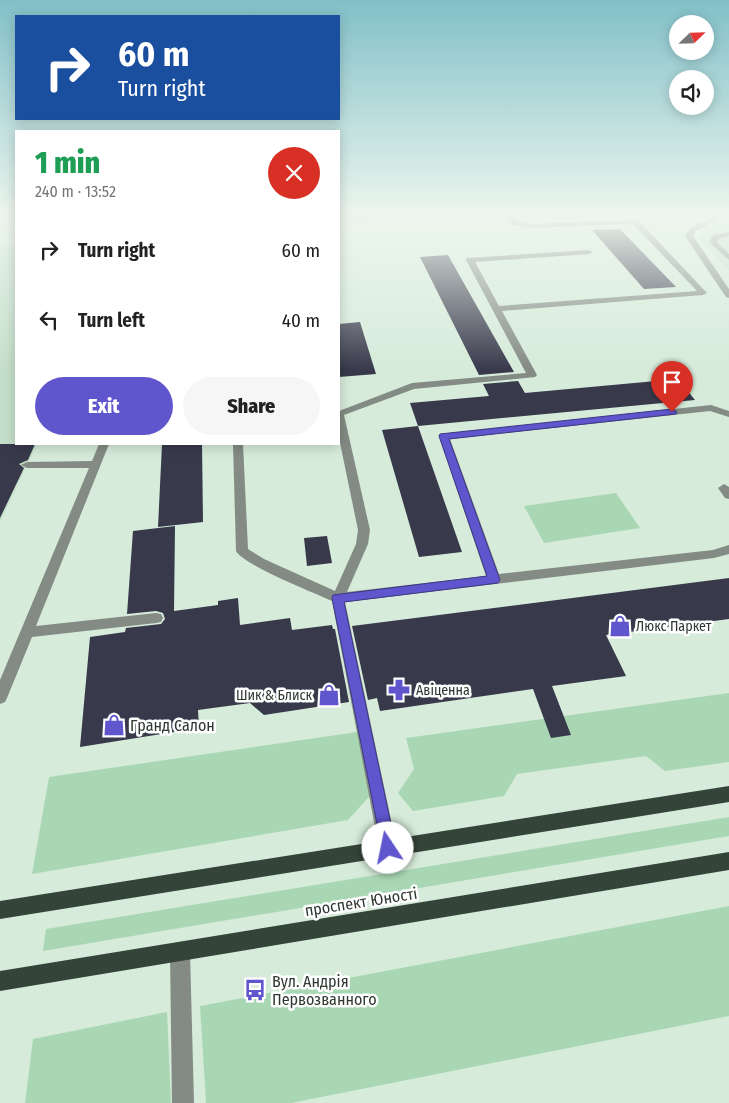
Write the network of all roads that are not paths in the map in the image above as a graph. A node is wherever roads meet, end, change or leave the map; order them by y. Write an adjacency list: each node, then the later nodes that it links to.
1 (473, 266): 5 (street)
2 (678, 266): 5 (street)
3 (709, 266): 4 (street)
4 (729, 295)
5 (496, 309): 6 (street)
6 (340, 414)
7 (729, 414): 14 (street)
8 (340, 419): 15 (street)
9 (104, 445): 11 (street)
10 (238, 445): 15 (street)
11 (96, 464): 12 (street); 17 (street)
12 (27, 465)
13 (729, 549): 14 (street)
14 (494, 580): 15 (street)
15 (338, 598): 20 (street)
16 (156, 618): 17 (street)
17 (28, 632): 18 (street)
18 (0, 698)
19 (729, 794): 20 (main road)
20 (388, 848): 22 (main road)
21 (729, 861): 23 (main road, проспект Юності)
22 (0, 910)
23 (180, 952): 24 (main road, проспект Юності); 25 (street)
24 (0, 982)
25 (183, 1103)

